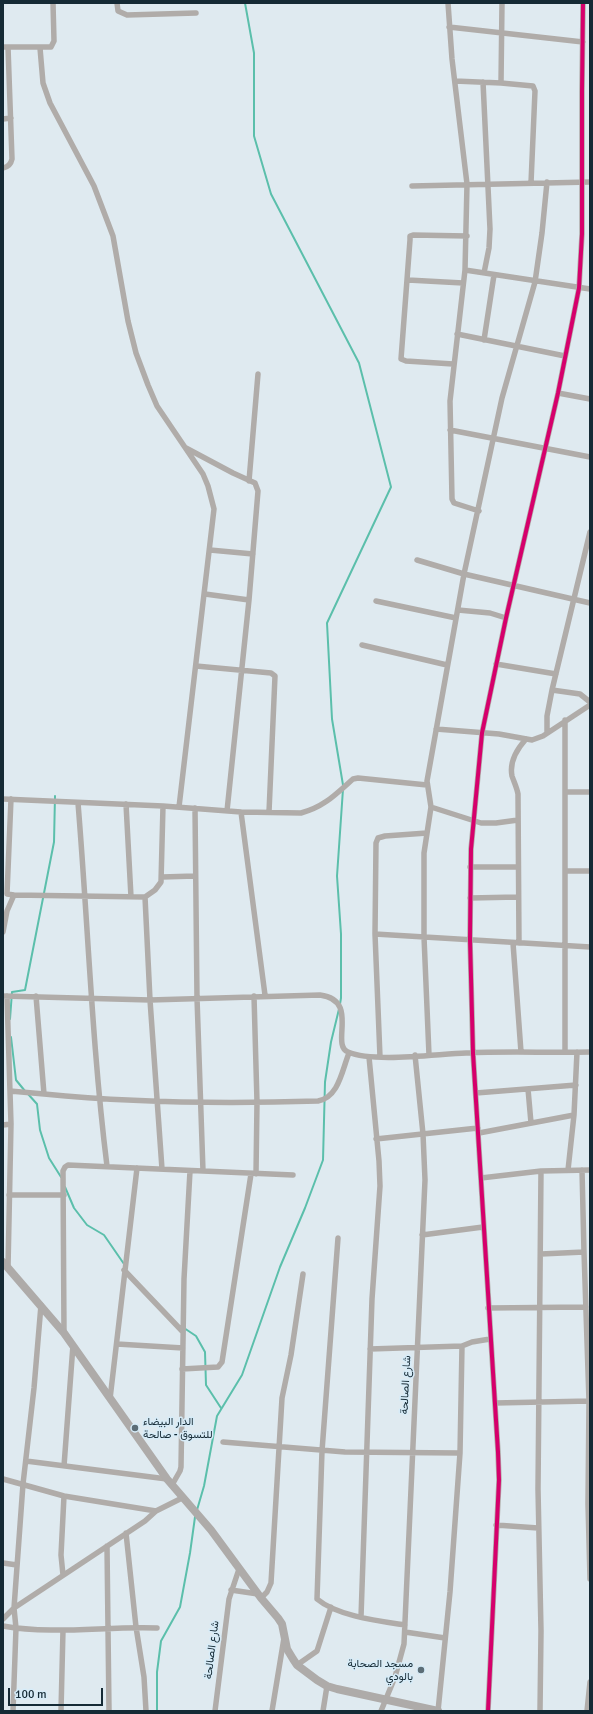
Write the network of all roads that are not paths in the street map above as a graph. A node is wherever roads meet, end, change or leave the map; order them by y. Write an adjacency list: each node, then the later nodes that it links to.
1 (53, 3): 11 (street)
2 (117, 3): 6 (street)
3 (448, 3): 7 (street)
4 (502, 3): 8 (street)
5 (583, 3): 9 (street)
6 (196, 13)
7 (449, 27): 8 (street); 12 (street)
8 (501, 33): 9 (street); 14 (street)
9 (583, 42): 20 (street)
10 (5, 47): 11 (street); 15 (street)
11 (40, 48): 44 (street)
12 (455, 81): 13 (street); 22 (street)
13 (483, 82): 14 (street); 23 (street)
14 (501, 83): 18 (street)
15 (10, 118): 16 (street); 17 (street)
16 (3, 119)
17 (3, 168)
18 (531, 182): 19 (street); 23 (street)
19 (547, 182): 20 (street); 30 (street)
20 (582, 182): 21 (street); 32 (street)
21 (590, 182)
22 (467, 184): 23 (street); 24 (street); 25 (street)
23 (487, 184): 27 (street)
24 (412, 186)
25 (467, 236): 26 (street); 29 (street)
26 (465, 270): 27 (street); 31 (street)
27 (484, 273): 28 (street)
28 (494, 275): 30 (street); 35 (street)
29 (408, 280): 31 (street); 38 (street)
30 (535, 282): 32 (street); 36 (street)
31 (463, 283): 34 (street)
32 (579, 288): 33 (street); 37 (street)
33 (590, 289)
34 (457, 334): 35 (street); 38 (street)
35 (484, 340): 36 (street)
36 (517, 347): 37 (street); 43 (street)
37 (565, 356): 40 (street)
38 (453, 364): 42 (street)
39 (258, 374): 47 (street)
40 (558, 393): 41 (street); 45 (street)
41 (590, 399)
42 (450, 430): 43 (street); 48 (street)
43 (494, 438): 45 (street); 48 (street)
44 (185, 447): 47 (street); 50 (street)
45 (545, 448): 46 (street); 54 (street)
46 (590, 457)
47 (249, 481): 51 (street)
48 (479, 511): 53 (street)
49 (590, 532): 56 (street)
50 (210, 550): 51 (street); 55 (street)
51 (253, 554): 57 (street)
52 (418, 560): 53 (street)
53 (464, 574): 54 (street); 60 (street)
54 (514, 585): 56 (street); 62 (street)
55 (205, 594): 57 (street); 66 (street)
56 (574, 599): 59 (street); 68 (street)
57 (250, 600): 67 (street)
58 (376, 601): 61 (street)
59 (590, 603)
60 (458, 610): 61 (street); 62 (street)
61 (456, 618): 65 (street)
62 (506, 618): 64 (street)
63 (362, 645): 65 (street)
64 (496, 664): 68 (street); 73 (street)
65 (447, 665): 72 (street)
66 (196, 666): 67 (street); 84 (street)
67 (242, 671): 87 (street); 89 (street)
68 (556, 674): 69 (street)
69 (552, 690): 70 (street); 74 (street)
70 (590, 703): 71 (street)
71 (565, 720): 74 (street); 77 (street)
72 (436, 729): 73 (street); 76 (street)
73 (482, 733): 75 (street); 91 (street)
74 (547, 733): 75 (street)
75 (526, 739): 90 (street)
76 (427, 785): 86 (street); 89 (street)
77 (566, 792): 78 (street); 95 (street)
78 (590, 792)
79 (3, 799): 80 (street)
80 (11, 799): 81 (street); 99 (street)
81 (78, 803): 82 (street); 100 (street)
82 (126, 804): 83 (street); 101 (street)
83 (163, 806): 84 (street); 98 (street)
84 (179, 807): 85 (street)
85 (195, 808): 87 (street); 97 (street)
86 (431, 808): 91 (street); 92 (street)
87 (227, 811): 88 (street)
88 (241, 812): 89 (street); 112 (street)
89 (269, 812)
90 (518, 820): 91 (street); 94 (street)
91 (473, 821): 93 (street)
92 (426, 833): 106 (street); 107 (street)
93 (470, 867): 94 (street); 104 (street)
94 (518, 867): 103 (street)
95 (565, 871): 96 (street); 110 (street)
96 (590, 871)
97 (195, 876): 98 (street); 116 (street)
98 (162, 877): 102 (street)
99 (14, 895): 100 (street); 105 (street)
100 (86, 896): 101 (street); 117 (street)
101 (131, 897): 102 (street)
102 (145, 897): 118 (street)
103 (518, 897): 104 (street); 109 (street)
104 (470, 898): 108 (street)
105 (3, 932)
106 (375, 934): 107 (street); 129 (street)
107 (424, 936): 108 (street); 127 (street)
108 (470, 939): 109 (street); 125 (street)
109 (516, 943): 110 (street); 120 (street)
110 (566, 946): 111 (street); 121 (street)
111 (590, 947)
112 (265, 995): 115 (street); 124 (street)
113 (5, 996): 114 (street); 119 (street)
114 (36, 996): 117 (street); 134 (street)
115 (254, 996): 116 (street); 138 (street)
116 (197, 998): 118 (street); 137 (street)
117 (91, 999): 118 (street); 135 (street)
118 (150, 1000): 136 (street)
119 (6, 1041): 132 (street)
120 (521, 1052): 121 (street); 125 (street)
121 (565, 1052): 122 (street)
122 (577, 1052): 123 (street); 130 (street)
123 (590, 1052)
124 (349, 1053): 128 (street); 138 (street)
125 (473, 1053): 127 (street); 133 (street)
126 (415, 1055): 127 (street); 129 (street); 144 (street, شارع الصالحة)
127 (429, 1055)
128 (368, 1057): 129 (street); 145 (street)
129 (380, 1057)
130 (576, 1085): 131 (street); 139 (street)
131 (528, 1089): 133 (street); 140 (street)
132 (10, 1091): 134 (street); 141 (street)
133 (476, 1093): 143 (street)
134 (44, 1094): 135 (street)
135 (101, 1099): 136 (street); 146 (street)
136 (157, 1102): 137 (street); 148 (street)
137 (202, 1102): 138 (street); 153 (street)
138 (257, 1102): 155 (street)
139 (574, 1115): 140 (street); 150 (street)
140 (531, 1123): 143 (street)
141 (11, 1124): 142 (street); 158 (street)
142 (3, 1125)
143 (478, 1130): 144 (street); 157 (street)
144 (423, 1134): 145 (street); 161 (street, شارع الصالحة)
145 (376, 1139): 181 (street)
146 (107, 1166): 147 (street); 159 (street)
147 (137, 1168): 148 (street); 166 (street)
148 (162, 1169): 149 (street)
149 (190, 1170): 153 (street); 173 (street)
150 (568, 1170): 151 (street); 154 (street)
151 (582, 1170): 152 (street); 163 (street)
152 (590, 1170)
153 (203, 1171): 155 (street)
154 (542, 1171): 157 (street); 164 (street)
155 (253, 1174): 156 (street); 182 (street)
156 (293, 1176)
157 (481, 1178): 160 (street)
158 (9, 1195): 159 (street); 165 (street)
159 (64, 1196): 172 (street)
160 (483, 1228): 161 (street); 170 (street)
161 (422, 1235): 180 (street, شارع الصالحة)
162 (338, 1238): 189 (street)
163 (584, 1252): 164 (street); 169 (street)
164 (540, 1254): 171 (street)
165 (5, 1265): 168 (street)
166 (124, 1270): 173 (street); 176 (street)
167 (303, 1274): 188 (street)
168 (41, 1305): 172 (street); 193 (street)
169 (586, 1307): 171 (street); 178 (street)
170 (488, 1308): 171 (street); 174 (street)
171 (540, 1308): 185 (street)
172 (64, 1332): 175 (street)
173 (183, 1332): 179 (street)
174 (490, 1339): 177 (street); 186 (street)
175 (73, 1344): 183 (street); 194 (street)
176 (117, 1344): 179 (street); 183 (street)
177 (462, 1346): 180 (street); 192 (street)
178 (589, 1346): 184 (street)
179 (183, 1348): 182 (street)
180 (417, 1348): 181 (street); 191 (street, شارع الصالحة)
181 (370, 1349): 190 (street)
182 (182, 1369): 196 (street)
183 (110, 1399): 196 (street)
184 (590, 1401): 185 (street); 200 (street)
185 (539, 1402): 186 (street); 203 (street)
186 (495, 1403): 202 (street)
187 (223, 1442): 188 (street)
188 (278, 1447): 189 (street); 212 (street)
189 (322, 1451): 190 (street); 213 (street)
190 (366, 1453): 191 (street); 215 (street)
191 (413, 1453): 192 (street); 217 (street, شارع الصالحة)
192 (460, 1453): 226 (street)
193 (26, 1461): 194 (street); 197 (street)
194 (64, 1466): 196 (street)
195 (3, 1479): 197 (street)
196 (169, 1482): 199 (street)
197 (23, 1484): 198 (street); 207 (street)
198 (64, 1496): 201 (street); 209 (street)
199 (182, 1498): 201 (street); 208 (street)
200 (589, 1504): 210 (street)
201 (156, 1511): 204 (street)
202 (496, 1525): 203 (street); 241 (street)
203 (538, 1528): 242 (street)
204 (126, 1533): 205 (street); 219 (street)
205 (107, 1546): 209 (street); 221 (street)
206 (3, 1563): 207 (street)
207 (17, 1565): 214 (street)
208 (239, 1569): 211 (street, شارع الصالحة); 212 (street)
209 (63, 1575): 214 (street)
210 (590, 1579)
211 (231, 1590): 212 (street); 236 (street, شارع الصالحة)
212 (259, 1596): 225 (street)
213 (331, 1607): 215 (street); 227 (street)
214 (14, 1608): 216 (street); 220 (street)
215 (361, 1617): 217 (street)
216 (3, 1619)
217 (405, 1625): 224 (street, شارع الصالحة)
218 (3, 1626): 220 (street)
219 (136, 1627): 221 (street); 222 (street); 235 (street)
220 (16, 1628): 223 (street); 232 (street)
221 (108, 1628): 223 (street); 234 (street)
222 (157, 1628)
223 (63, 1630): 233 (street)
224 (405, 1632): 226 (street); 231 (street, شارع الصالحة)
225 (284, 1634): 227 (street); 237 (street)
226 (445, 1638): 240 (street)
227 (297, 1665): 229 (street)
228 (590, 1682): 230 (street)
229 (327, 1686): 231 (street); 238 (street)
230 (589, 1695): 243 (street)
231 (385, 1700): 239 (street, شارع الصالحة); 240 (street)
232 (12, 1711)
233 (61, 1711)
234 (109, 1711)
235 (146, 1711)
236 (215, 1711)
237 (272, 1711)
238 (323, 1711)
239 (381, 1711)
240 (434, 1711)
241 (488, 1711)
242 (540, 1711)
243 (587, 1711)

